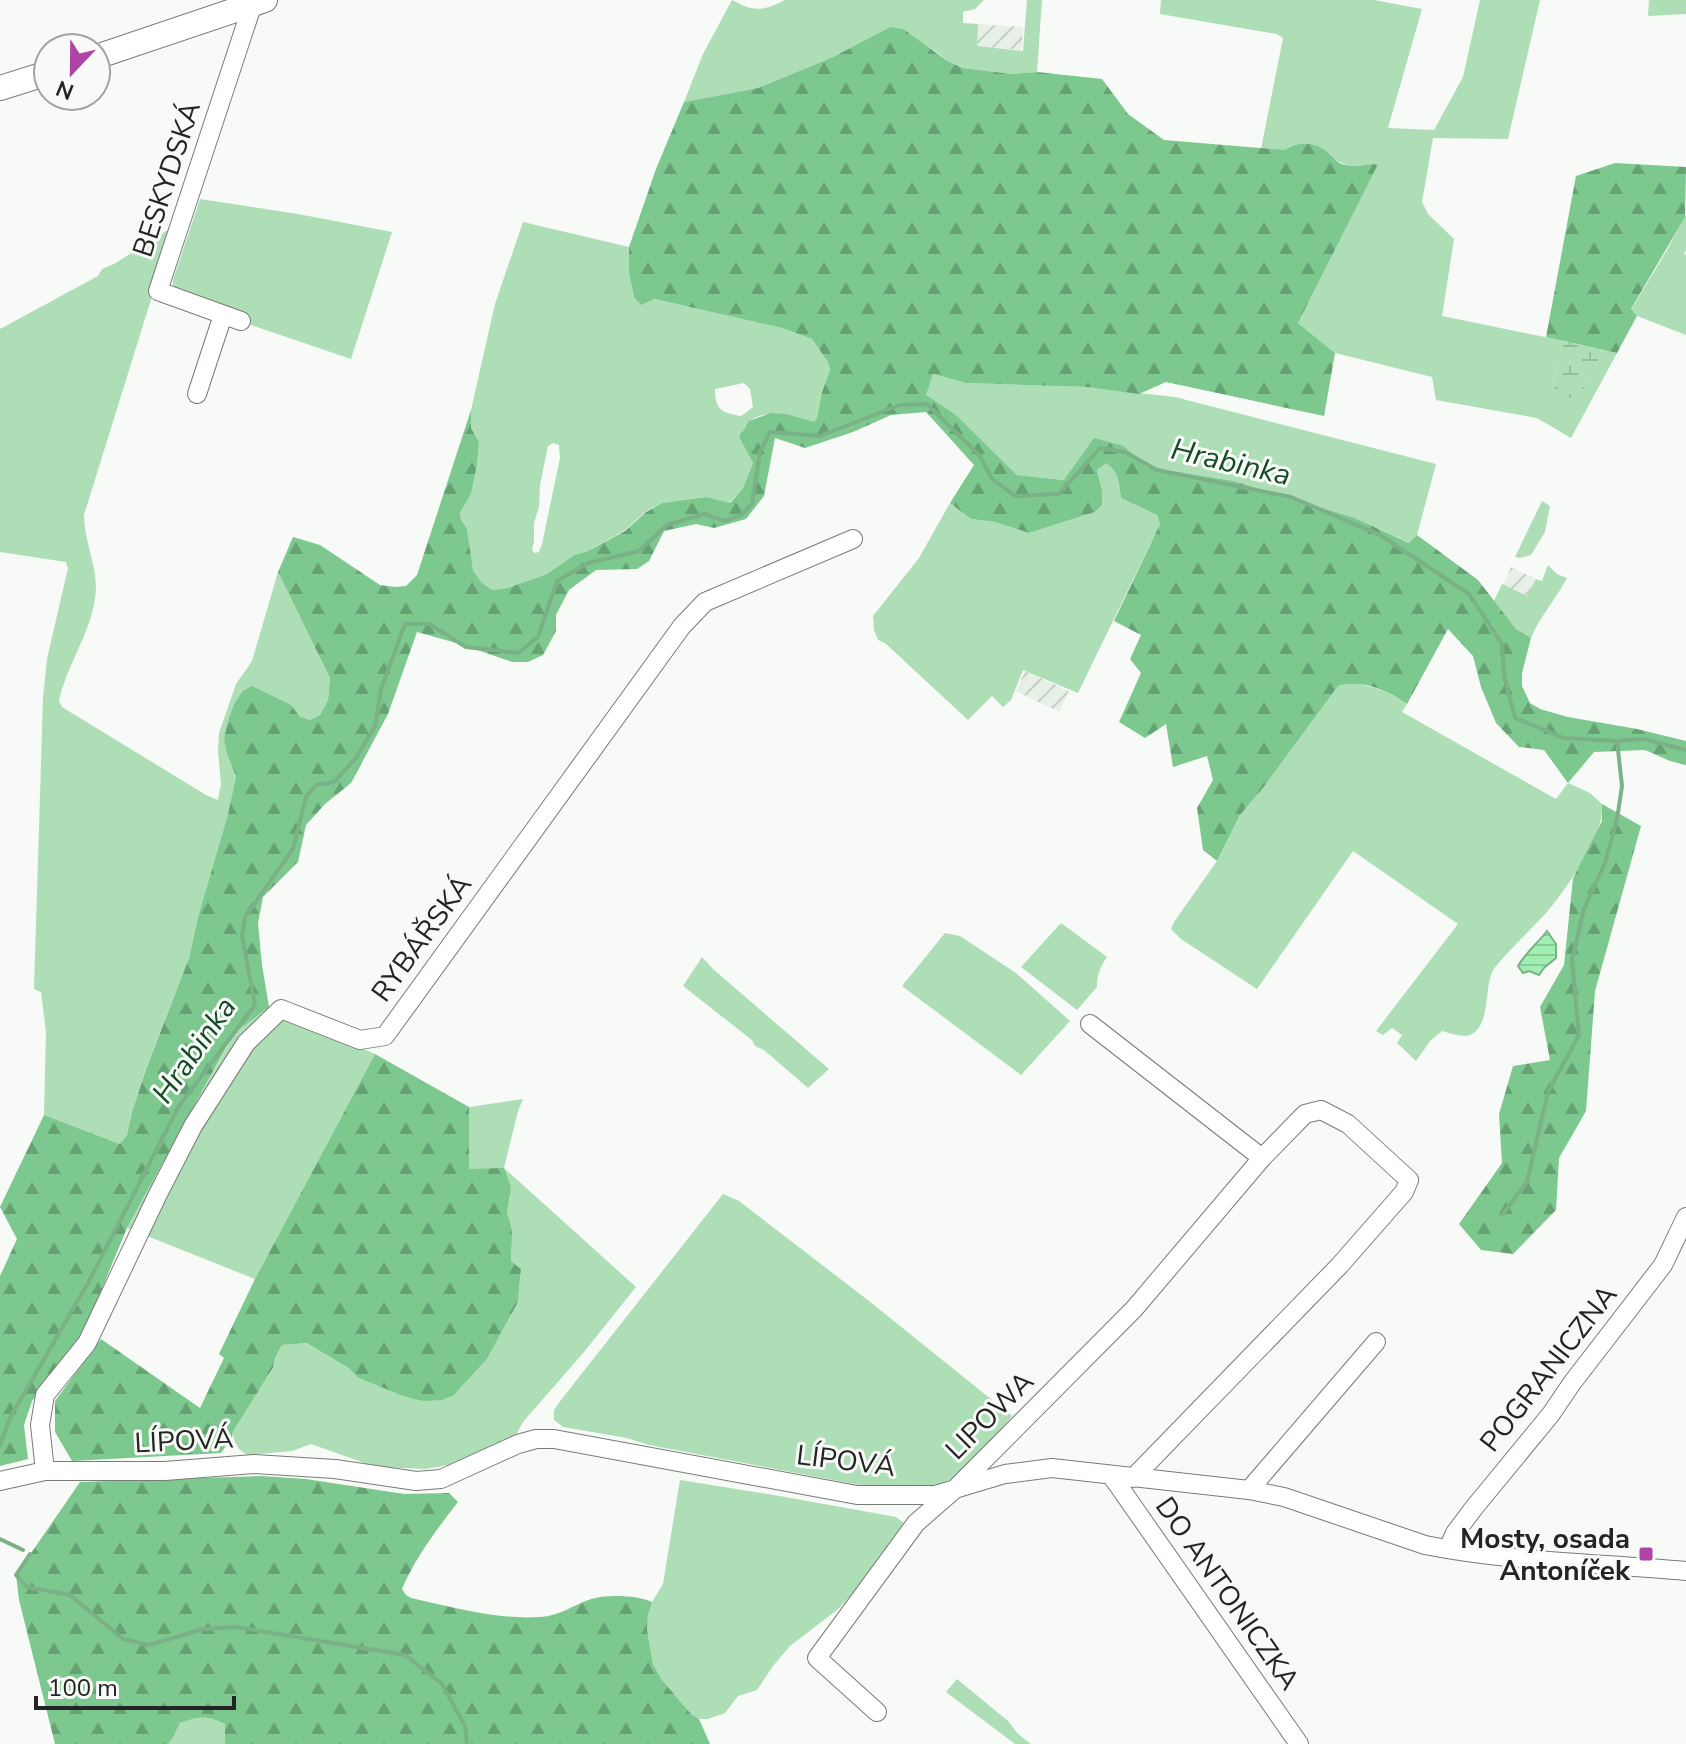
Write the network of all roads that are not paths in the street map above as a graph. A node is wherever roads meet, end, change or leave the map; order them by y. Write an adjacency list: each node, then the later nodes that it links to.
1 (257, 1): 2 (main road); 5 (street, BESKYDSKÁ)
2 (112, 51)
3 (32, 78): 4 (main road)
4 (0, 88)
5 (197, 394)
6 (853, 539): 11 (street, RYBÁŘSKÁ)
7 (1090, 1024): 8 (street)
8 (1262, 1158): 13 (street, LIPOWA); 15 (street, LIPOWA)
9 (1686, 1217): 17 (street, POGRANICZNA)
10 (1376, 1342): 16 (street)
11 (45, 1471): 14 (street, LÍPOVÁ); 15 (street, LÍPOVÁ)
12 (1111, 1475): 13 (street, LÍPOVÁ); 15 (street, LÍPOVÁ); 20 (street, DO ANTONICZKA)
13 (1133, 1478): 16 (street, LÍPOVÁ)
14 (2, 1481)
15 (955, 1489): 19 (street, LIPOWA)
16 (1249, 1490): 17 (street, LÍPOVÁ)
17 (1448, 1549): 18 (street, LÍPOVÁ)
18 (1686, 1571)
19 (877, 1712)
20 (1299, 1744)

